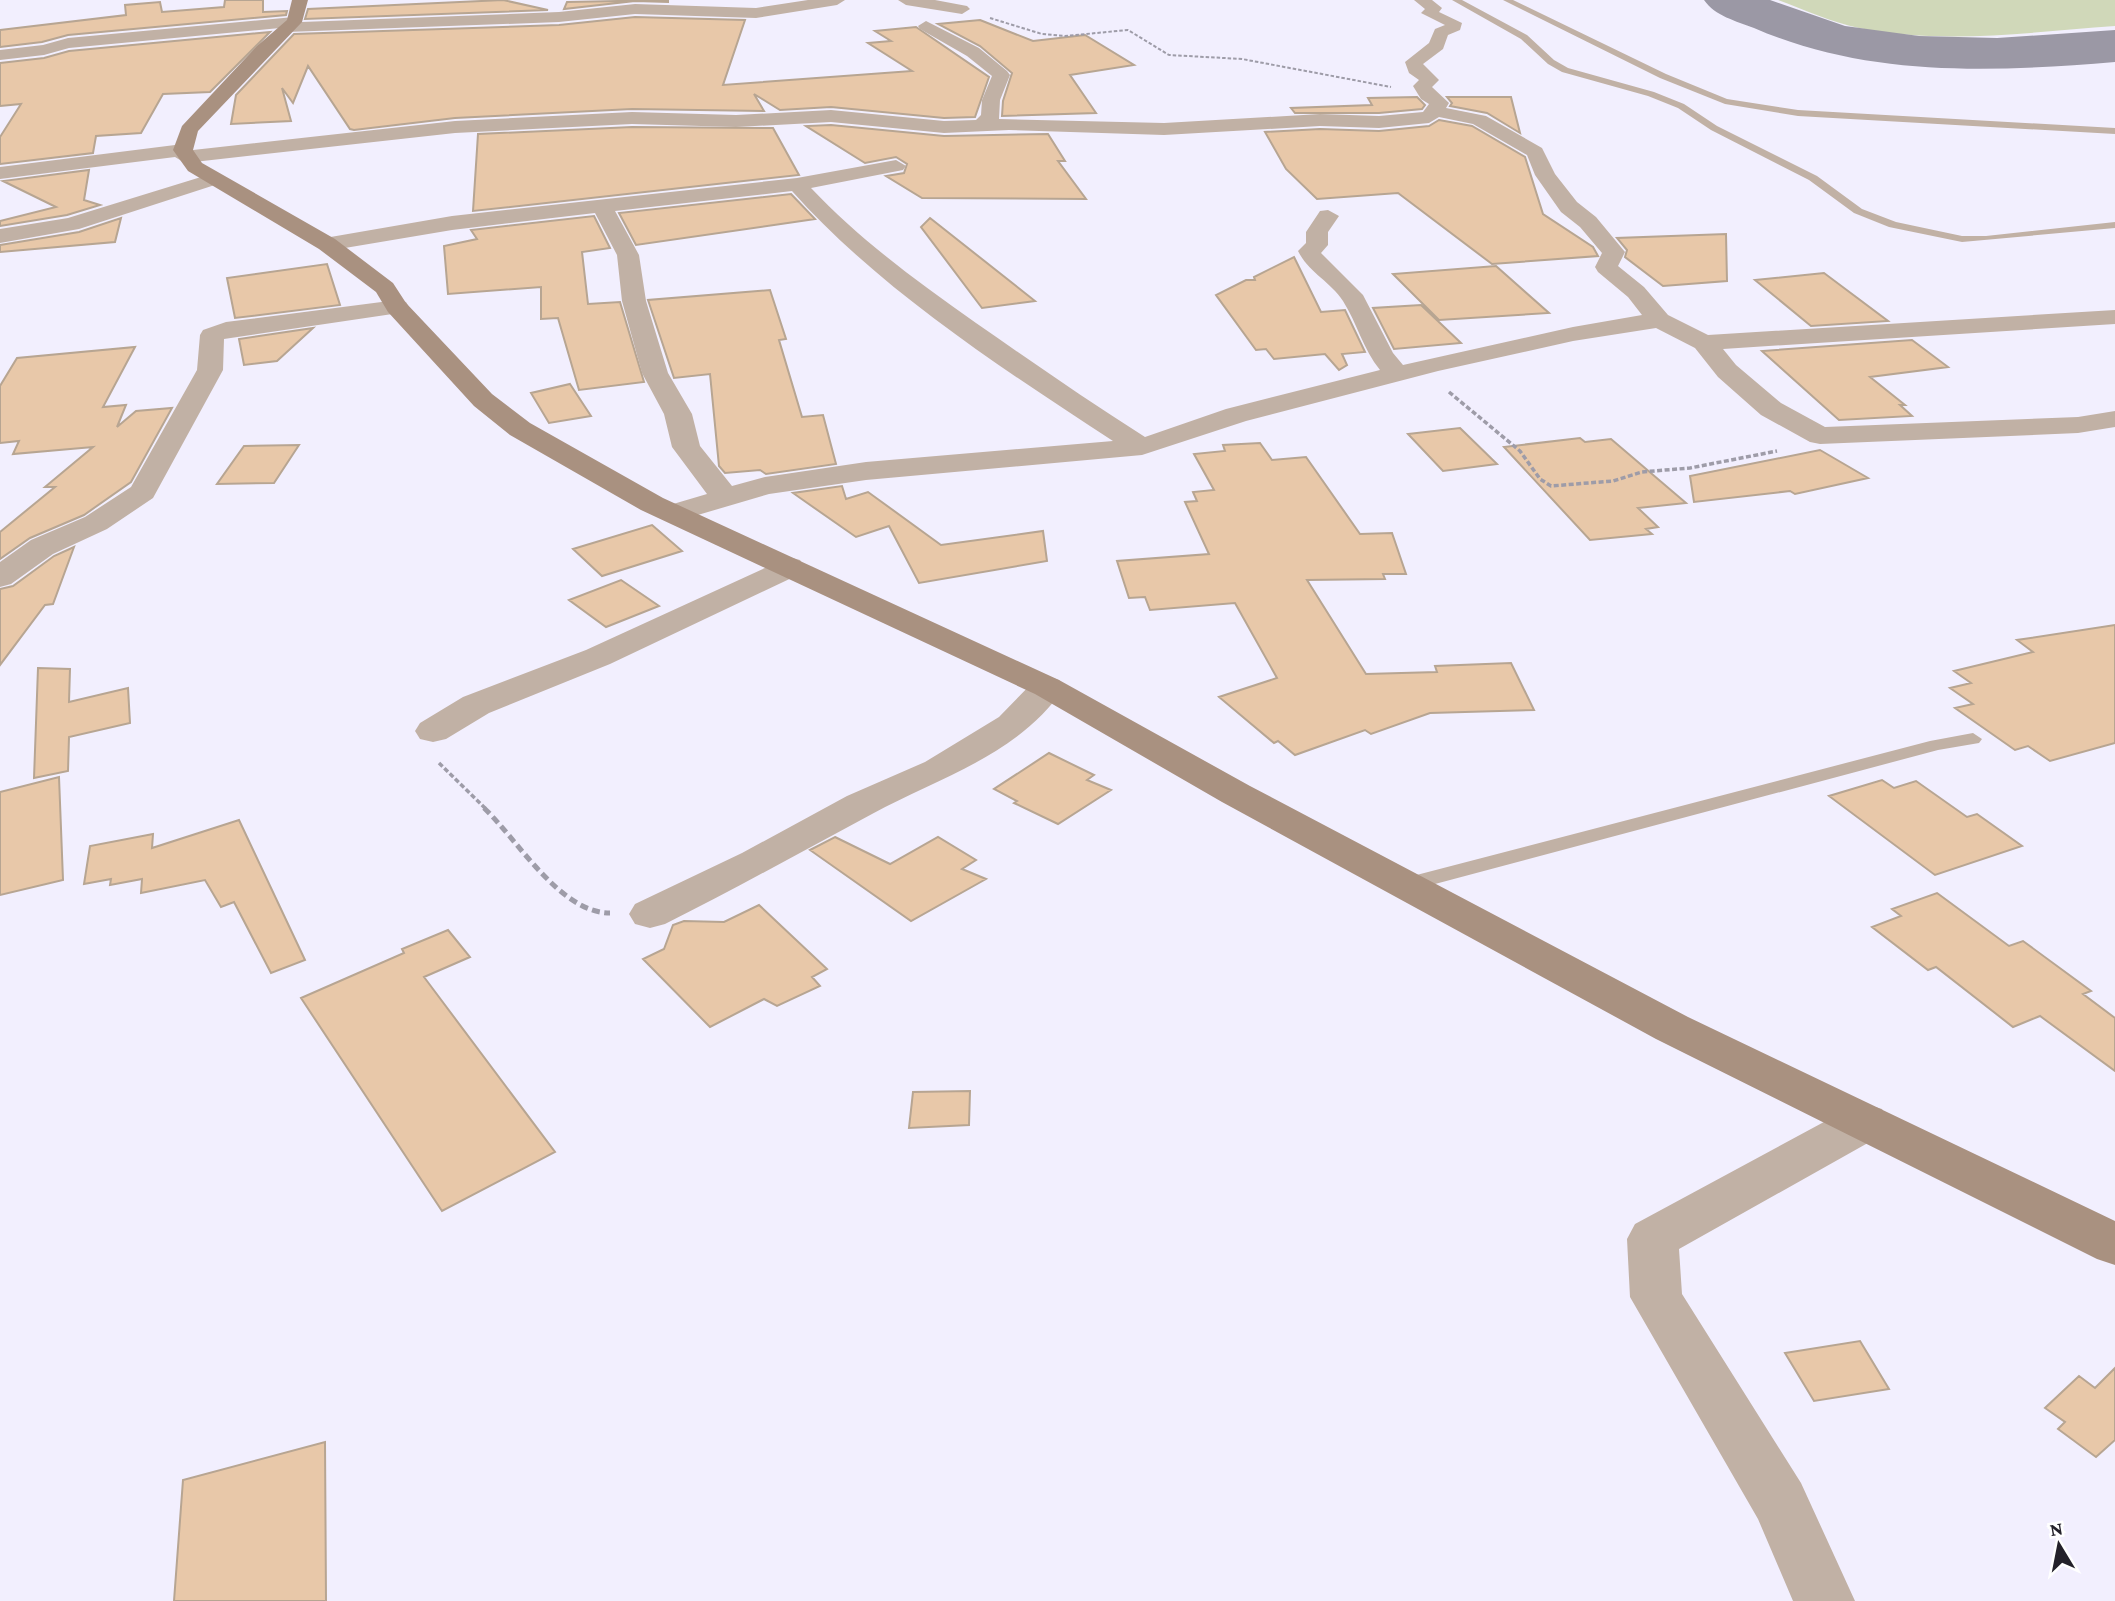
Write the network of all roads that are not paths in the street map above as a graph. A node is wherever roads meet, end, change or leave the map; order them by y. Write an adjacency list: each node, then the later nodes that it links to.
1 (837, 0): 6 (street)
2 (906, 0): 7 (street)
3 (1422, 0): 13 (street)
4 (1456, 0): 23 (lane)
5 (1507, 0): 15 (lane)
6 (801, 3): 9 (street)
7 (962, 9)
8 (926, 26): 14 (street)
9 (276, 30): 10 (street); 16 (street)
10 (0, 55)
11 (75, 61): 12 (street)
12 (0, 62)
13 (1431, 103): 14 (street); 28 (street)
14 (981, 125): 16 (street)
15 (2115, 131)
16 (184, 154): 18 (street); 19 (street)
17 (896, 166): 20 (street)
18 (0, 173)
19 (215, 179): 24 (street); 25 (street)
20 (797, 184): 21 (street); 32 (street)
21 (602, 206): 25 (street); 33 (street)
22 (1328, 216): 30 (street)
23 (2115, 225)
24 (0, 236)
25 (327, 244): 26 (street)
26 (397, 307): 34 (street); 36 (street)
27 (2115, 317): 29 (street)
28 (1659, 320): 29 (street); 30 (street)
29 (1704, 343): 31 (street)
30 (1407, 372): 32 (street)
31 (2115, 419)
32 (1142, 447): 33 (street)
33 (725, 497): 34 (street)
34 (674, 513): 35 (street)
35 (789, 567): 37 (street); 38 (street)
36 (0, 577)
37 (1047, 687): 40 (street); 41 (street)
38 (433, 731)
39 (1973, 739): 40 (lane)
40 (1405, 885): 42 (street)
41 (650, 914)
42 (1865, 1122): 43 (street); 44 (street)
43 (2115, 1244)
44 (1824, 1601)

